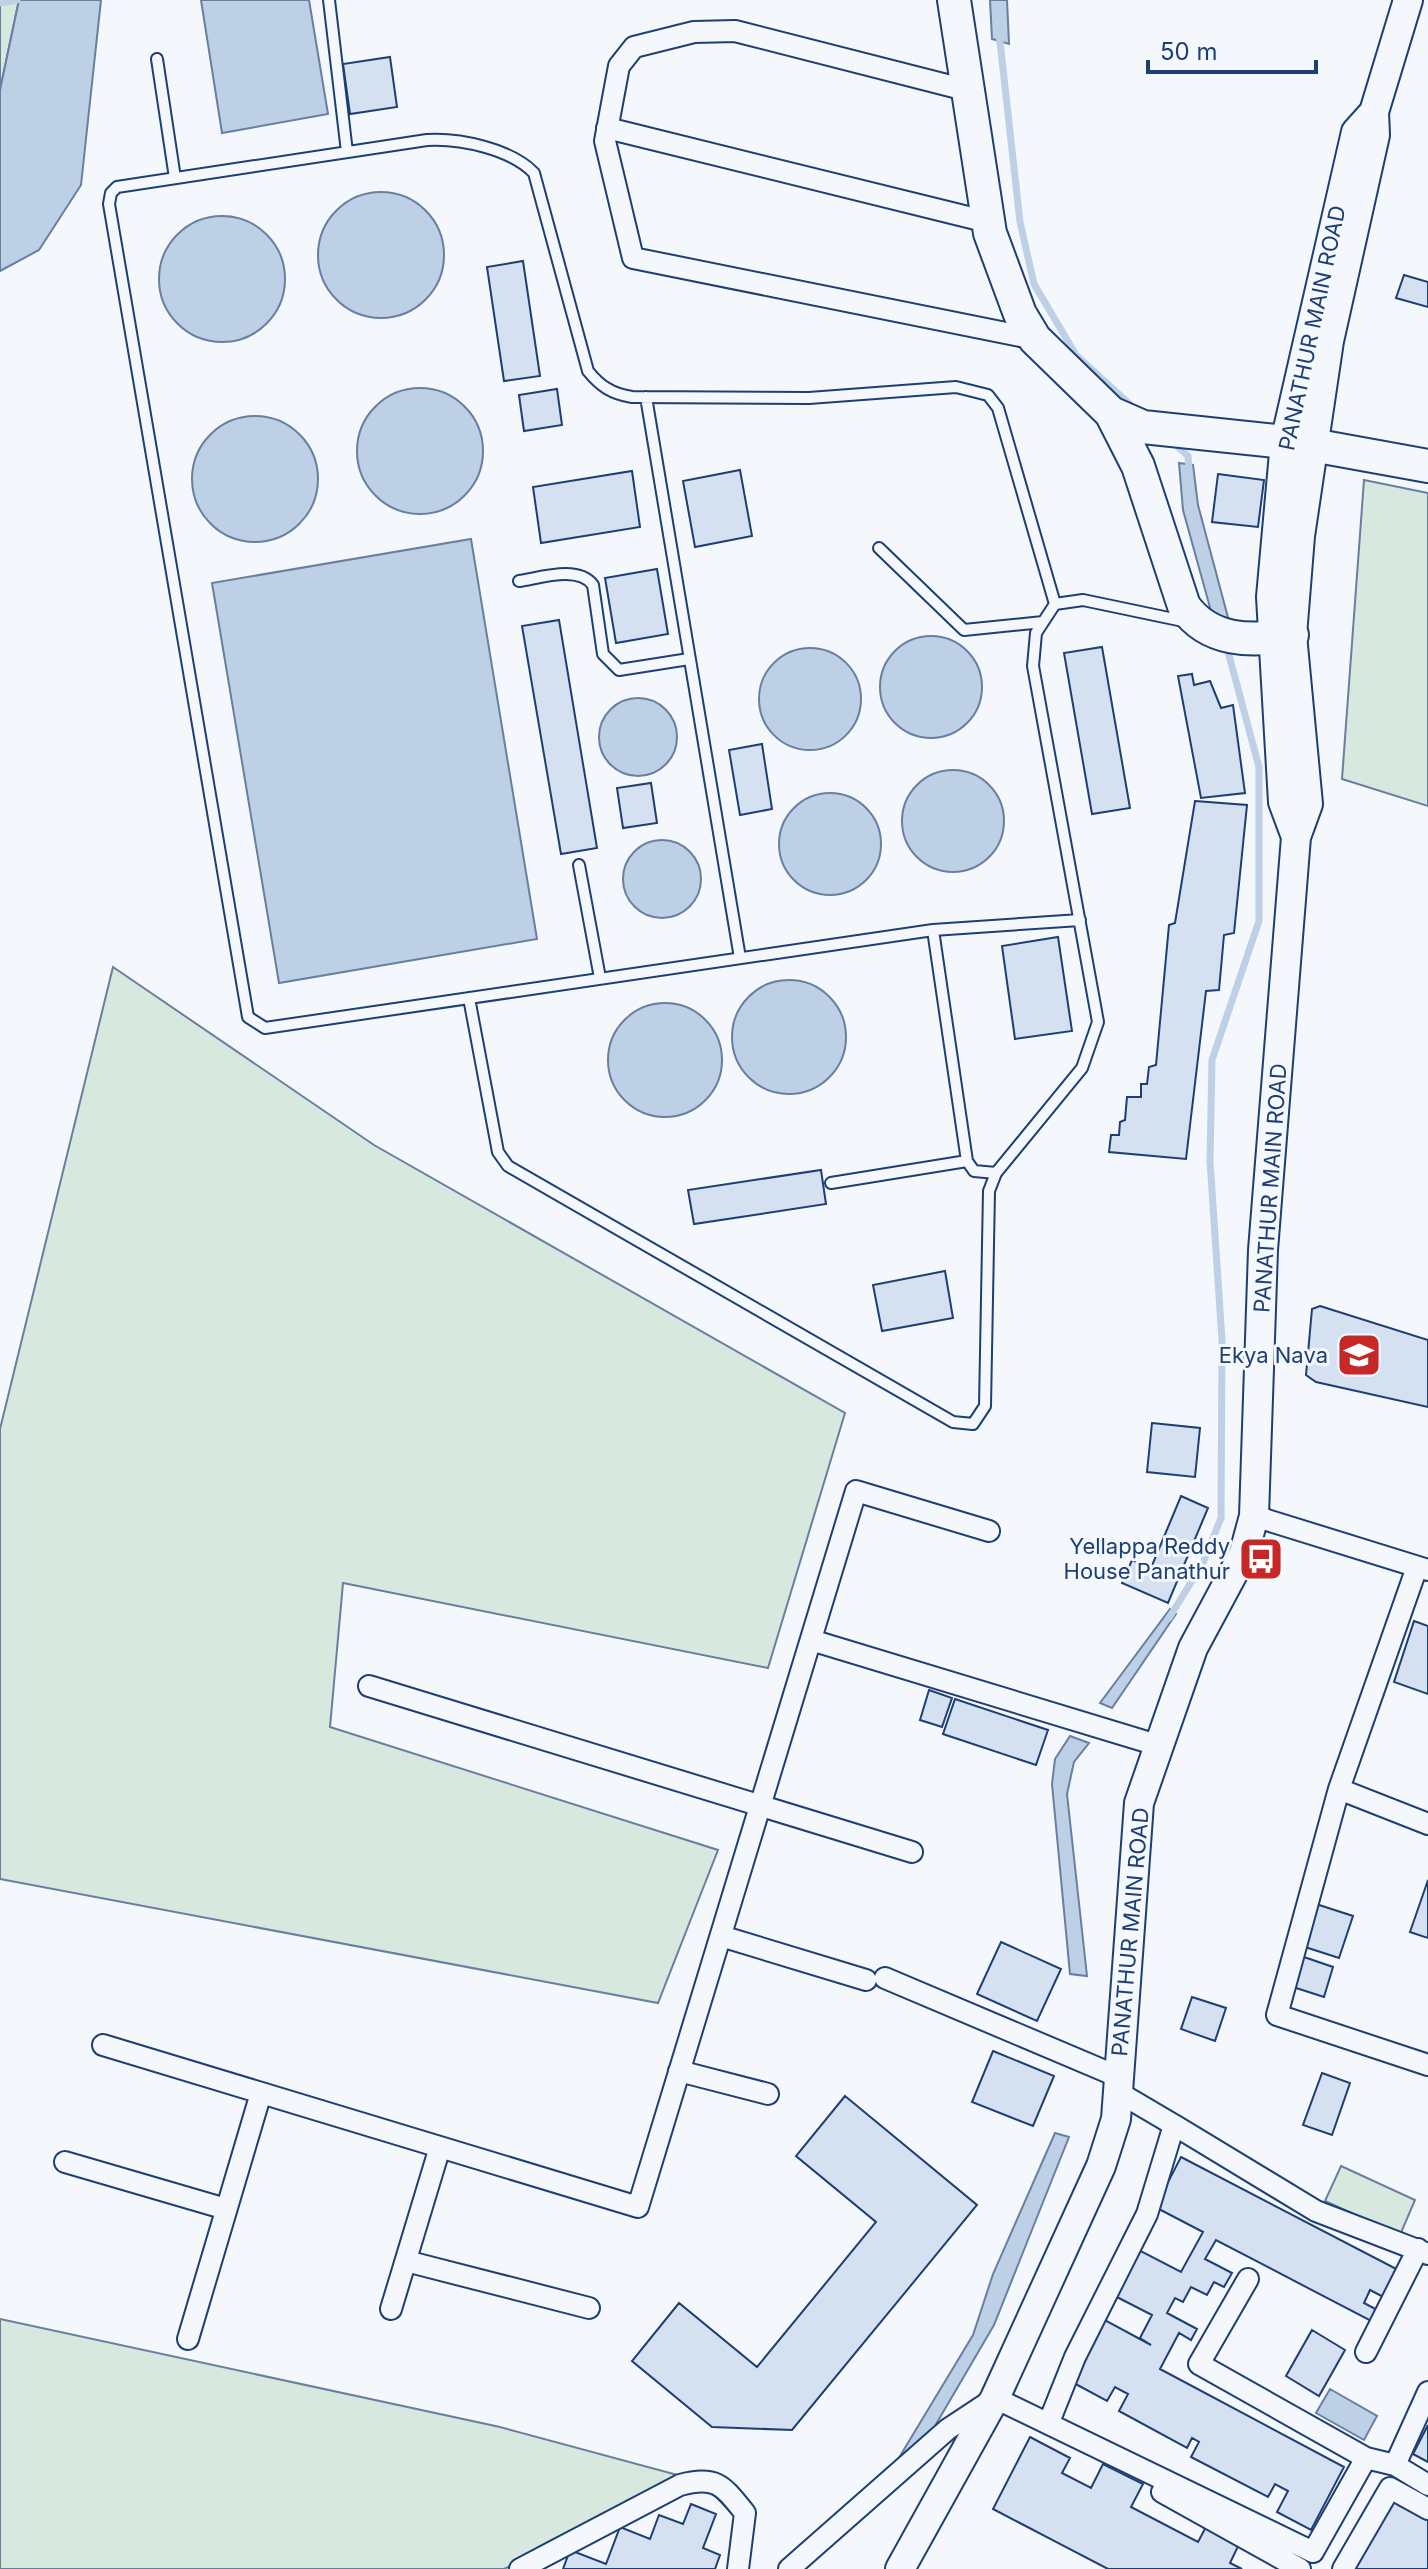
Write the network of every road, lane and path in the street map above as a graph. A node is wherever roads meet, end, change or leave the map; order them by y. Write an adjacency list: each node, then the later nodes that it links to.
1 (329, 0): 8 (lane)
2 (932, 0): 4 (main road)
3 (1408, 0): 14 (street, PANATHUR MAIN ROAD)
4 (957, 12): 6 (main road)
5 (157, 59): 9 (lane)
6 (970, 91): 7 (street); 10 (main road)
7 (607, 128): 10 (street); 11 (street)
8 (347, 152): 9 (lane); 12 (lane)
9 (175, 178): 27 (lane)
10 (988, 222): 11 (main road)
11 (1035, 339): 13 (main road)
12 (646, 397): 18 (lane); 21 (lane)
13 (1111, 413): 14 (main road); 20 (main road)
14 (1298, 443): 15 (main road); 20 (street, PANATHUR MAIN ROAD)
15 (1428, 466)
16 (879, 548): 19 (lane)
17 (519, 581): 21 (lane)
18 (1055, 604): 19 (lane); 20 (lane)
19 (1043, 622): 23 (lane)
20 (1244, 634): 31 (street, PANATHUR MAIN ROAD)
21 (689, 659): 25 (lane)
22 (579, 865): 26 (lane)
23 (1080, 920): 24 (lane); 29 (lane)
24 (933, 930): 25 (lane); 28 (lane)
25 (740, 958): 26 (lane)
26 (600, 978): 27 (lane)
27 (469, 998): 29 (lane)
28 (967, 1161): 29 (lane); 30 (lane)
29 (996, 1173)
30 (831, 1183)
31 (1254, 1516): 33 (street); 36 (street, PANATHUR MAIN ROAD)
32 (989, 1531): 34 (street)
33 (1422, 1568): 37 (street)
34 (811, 1640): 36 (street); 38 (street)
35 (369, 1686): 38 (street)
36 (1157, 1745): 45 (street, PANATHUR MAIN ROAD)
37 (1339, 1789): 39 (street); 43 (street)
38 (761, 1805): 40 (street); 41 (street)
39 (1428, 1824)
40 (912, 1852)
41 (721, 1936): 44 (street); 45 (street)
42 (103, 2045): 46 (street)
43 (1428, 2065)
44 (679, 2071): 47 (street); 49 (street)
45 (1118, 2084): 48 (street); 60 (street, PANATHUR MAIN ROAD)
46 (261, 2093): 49 (street); 51 (street)
47 (768, 2094)
48 (1174, 2125): 52 (street); 61 (street)
49 (440, 2147): 53 (street)
50 (65, 2162): 51 (street)
51 (226, 2209): 57 (street)
52 (1423, 2252): 58 (street)
53 (406, 2261): 55 (street); 56 (street)
54 (1248, 2279): 62 (street)
55 (589, 2308)
56 (391, 2309)
57 (188, 2339)
58 (1366, 2352)
59 (1428, 2392): 63 (street)
60 (992, 2403): 61 (street); 68 (street); 69 (street, PANATHUR MAIN ROAD); 70 (street)
61 (1049, 2422): 62 (street)
62 (1366, 2458): 63 (street)
63 (1395, 2465): 64 (street)
64 (1428, 2485)
65 (1428, 2509): 71 (street)
66 (520, 2569): 67 (street)
67 (738, 2569)
68 (789, 2569)
69 (900, 2569)
70 (1300, 2569)
71 (1343, 2569)

